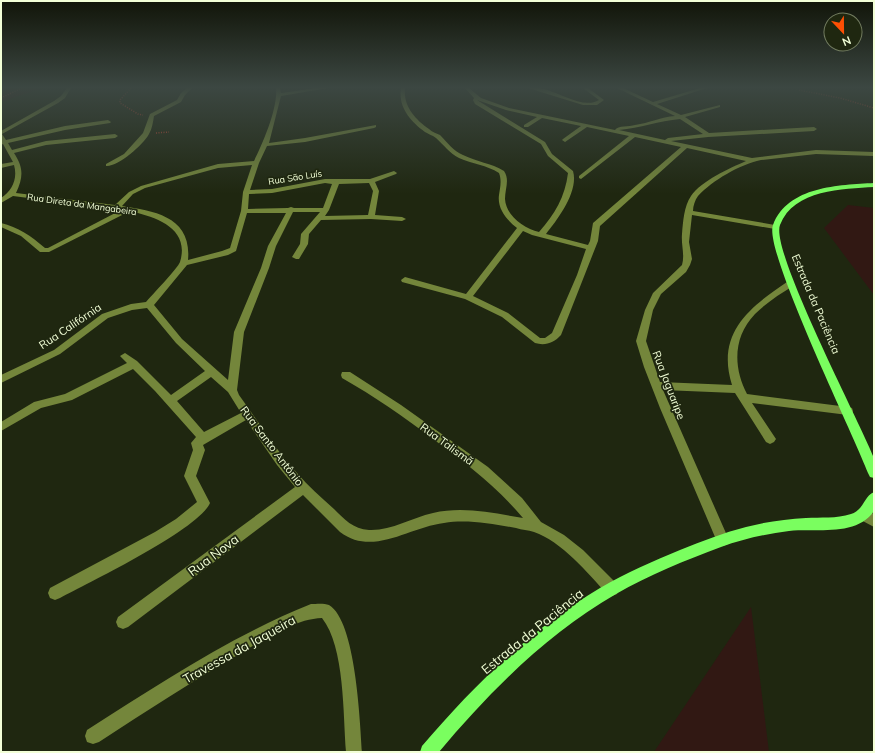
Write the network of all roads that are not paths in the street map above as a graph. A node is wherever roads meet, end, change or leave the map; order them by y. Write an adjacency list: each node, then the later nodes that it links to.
1 (18, 123): 16 (street)
2 (100, 123): 20 (street)
3 (149, 123): 30 (street)
4 (272, 123): 23 (street)
5 (419, 123): 51 (street)
6 (510, 123): 52 (street)
7 (530, 123): 13 (street)
8 (577, 123): 11 (street)
9 (648, 123): 15 (street)
10 (690, 123): 17 (street)
11 (586, 125): 15 (street); 21 (street)
12 (374, 126): 23 (street)
13 (526, 126)
14 (814, 129): 17 (street)
15 (609, 130): 19 (street)
16 (1, 133)
17 (708, 135): 22 (street)
18 (115, 136): 25 (street)
19 (633, 136): 22 (street); 33 (street)
20 (2, 140): 25 (street)
21 (565, 140)
22 (660, 141): 24 (street)
23 (265, 145): 29 (street)
24 (686, 146): 27 (street); 53 (street)
25 (10, 152): 28 (street)
26 (874, 154): 27 (street, Rua Jaguaripe)
27 (752, 160): 45 (street, Rua Jaguaripe)
28 (18, 163): 31 (street); 38 (street, Rua Direta da Mangabeira)
29 (256, 163): 37 (street); 40 (street)
30 (108, 165)
31 (1, 166)
32 (394, 173): 34 (street, Rua São Luís)
33 (581, 177)
34 (372, 181): 35 (street, Rua São Luís); 46 (street)
35 (336, 182): 37 (street, Rua São Luís); 43 (street)
36 (874, 185): 50 (main road)
37 (246, 192): 44 (street)
38 (12, 194): 39 (street); 40 (street, Rua Direta da Mangabeira)
39 (1, 201)
40 (117, 207): 41 (street, Rua Direta da Mangabeira)
41 (130, 208): 49 (street); 55 (street, Rua Direta da Mangabeira)
42 (291, 209): 43 (street); 44 (street); 66 (street)
43 (326, 210): 47 (street)
44 (244, 211): 55 (street)
45 (688, 212): 50 (street); 65 (street, Rua Jaguaripe)
46 (371, 217): 47 (street); 48 (street)
47 (319, 218): 54 (street)
48 (402, 219)
49 (1, 225)
50 (775, 227): 57 (main road, Estrada da Paciência)
51 (521, 228): 52 (street); 58 (street)
52 (541, 235): 53 (street)
53 (590, 248): 58 (street)
54 (296, 257)
55 (184, 263): 59 (street)
56 (405, 280): 58 (street)
57 (790, 284): 67 (street); 69 (main road, Estrada da Paciência)
58 (468, 297)
59 (149, 305): 62 (street); 64 (street, Rua Califórnia)
60 (125, 356): 61 (street)
61 (134, 364): 68 (street); 71 (street)
62 (212, 371): 66 (street); 68 (street)
63 (346, 375): 78 (street, Rua Talismã)
64 (1, 379)
65 (656, 386): 67 (street); 79 (street, Rua Jaguaripe)
66 (232, 390): 70 (street, Rua Santo Antônio)
67 (741, 393): 69 (street); 73 (street)
68 (170, 401): 72 (street)
69 (848, 411): 74 (main road, Estrada da Paciência)
70 (248, 414): 72 (street); 75 (street, Rua Santo Antônio)
71 (1, 427)
72 (203, 438): 81 (street)
73 (770, 439)
74 (874, 473)
75 (303, 488): 78 (street, Rua Santo Antônio); 82 (street, Rua Nova)
76 (874, 498): 77 (main road, Estrada da Paciência)
77 (869, 518): 79 (main road, Estrada da Paciência)
78 (536, 526): 80 (street, Rua Santo Antônio)
79 (723, 540): 80 (main road, Estrada da Paciência)
80 (612, 589): 85 (main road, Estrada da Paciência)
81 (56, 593)
82 (123, 622)
83 (92, 736): 84 (street, Travessa da Jaqueira)
84 (354, 752)
85 (428, 752)

